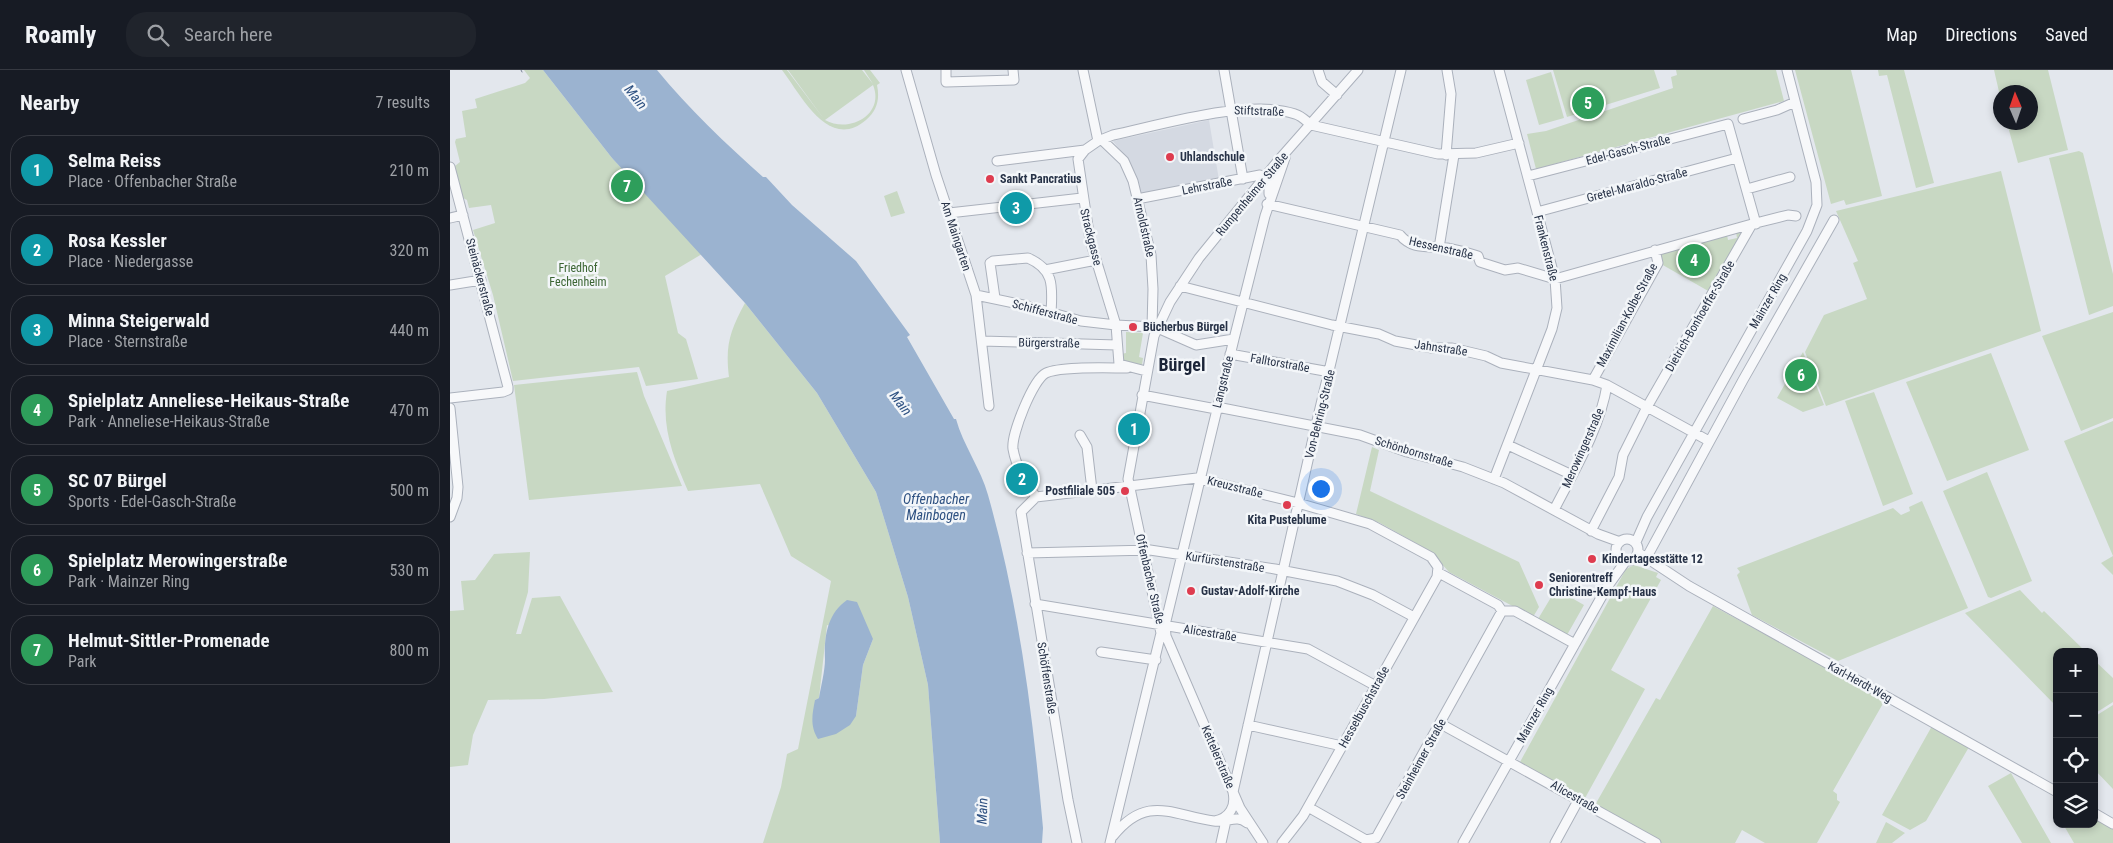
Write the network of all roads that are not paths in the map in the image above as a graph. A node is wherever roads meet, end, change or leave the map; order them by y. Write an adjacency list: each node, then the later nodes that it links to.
1 (906, 70): 35 (street, Am Maingarten)
2 (946, 70): 3 (street)
3 (1014, 70)
4 (1083, 70): 17 (street)
5 (1224, 70): 14 (street)
6 (1318, 70): 12 (street)
7 (1358, 70): 12 (street, Rumpenheimer Straße)
8 (1401, 70): 19 (street, Von-Behring-Straße)
9 (1447, 70): 22 (street)
10 (1499, 70): 20 (street, Frankenstraße)
11 (1787, 70): 13 (street, Mainzer Ring)
12 (1337, 95): 16 (street, Rumpenheimer Straße)
13 (1795, 102): 15 (street); 74 (street, Mainzer Ring)
14 (1230, 110): 16 (street, Stiftstraße); 17 (street, Stiftstraße); 29 (street)
15 (1743, 120)
16 (1311, 125): 18 (street, Rumpenheimer Straße); 19 (street, Stiftstraße)
17 (1100, 140): 21 (street, Stiftstraße); 32 (street, Arnoldstraße)
18 (1295, 143): 27 (street, Rumpenheimer Straße); 33 (street, Langstraße)
19 (1384, 143): 22 (street, Stiftstraße); 41 (street, Von-Behring-Straße)
20 (1519, 143): 22 (street, Stiftstraße); 26 (street, Frankenstraße)
21 (1085, 150): 24 (street, Stiftstraße); 31 (street, Strackgasse)
22 (1450, 155): 42 (street)
23 (1738, 158): 26 (street, Edel-Gasch-Straße); 30 (street); 34 (street, Gretel-Maraldo-Straße)
24 (997, 161)
25 (450, 166): 36 (street, Steinäckerstraße)
26 (1528, 176): 34 (street, Frankenstraße)
27 (1265, 177): 29 (street, Lehrstraße); 33 (street); 49 (street, Rumpenheimer Straße)
28 (1790, 177): 30 (street)
29 (1243, 179): 32 (street, Lehrstraße)
30 (1747, 189): 40 (street)
31 (1082, 198): 35 (street); 44 (street, Strackgasse)
32 (1137, 199): 56 (street, Arnoldstraße)
33 (1269, 204): 41 (street, Hessenstraße); 52 (street, Langstraße)
34 (1537, 212): 46 (street, Frankenstraße)
35 (949, 213): 50 (street, Am Maingarten)
36 (463, 215): 38 (street); 47 (street, Steinäckerstraße)
37 (1796, 216): 40 (street)
38 (450, 218)
39 (1834, 220): 76 (street, Mainzer Ring)
40 (1754, 224): 43 (street); 72 (street, Dietrich-Bonhoeffer-Straße)
41 (1364, 228): 42 (street, Hessenstraße); 55 (street, Von-Behring-Straße)
42 (1439, 248): 46 (street, Hessenstraße)
43 (1656, 250): 46 (street); 65 (street, Maximilian-Kolbe-Straße)
44 (1096, 260): 45 (street); 54 (street, Strackgasse)
45 (1045, 270): 51 (street); 53 (street)
46 (1555, 279): 62 (street, Frankenstraße)
47 (481, 280): 48 (street); 68 (street, Steinäckerstraße)
48 (450, 285)
49 (1180, 286): 52 (street, Jahnstraße); 56 (street, Rumpenheimer Straße)
50 (976, 295): 51 (street, Schifferstraße); 58 (street, Am Maingarten)
51 (995, 298): 53 (street, Schifferstraße)
52 (1243, 303): 55 (street, Jahnstraße); 57 (street, Langstraße)
53 (1051, 314): 54 (street, Schifferstraße)
54 (1116, 325): 56 (street, Schifferstraße); 59 (street, Strackgasse)
55 (1340, 326): 62 (street, Jahnstraße); 64 (street, Von-Behring-Straße)
56 (1155, 327): 57 (street); 63 (street, Offenbacher Straße)
57 (1234, 339): 60 (street, Langstraße)
58 (982, 341): 59 (street, Bürgerstraße); 69 (street, Am Maingarten)
59 (1117, 345): 61 (street, Strackgasse)
60 (1230, 354): 64 (street, Falltorstraße); 71 (street, Langstraße)
61 (1127, 368): 63 (street); 83 (street)
62 (1537, 370): 65 (street, Jahnstraße); 77 (street, Frankenstraße)
63 (1146, 371): 67 (street, Offenbacher Straße)
64 (1330, 372): 73 (street, Von-Behring-Straße)
65 (1593, 380): 66 (street, Jahnstraße)
66 (1607, 385): 72 (street, Jahnstraße); 78 (street, Merowingerstraße)
67 (1142, 395): 71 (street, Schönbornstraße); 81 (street, Offenbacher Straße)
68 (450, 398)
69 (989, 406)
70 (450, 408): 86 (street)
71 (1217, 408): 73 (street, Schönbornstraße); 79 (street, Langstraße)
72 (1647, 408): 74 (street, Jahnstraße); 89 (street, Dietrich-Bonhoeffer-Straße)
73 (1316, 425): 80 (street, Schönbornstraße); 84 (street, Von-Behring-Straße)
74 (1694, 432): 76 (street, Jahnstraße); 87 (street, Mainzer Ring)
75 (1080, 435): 82 (street)
76 (1709, 441): 88 (street, Mainzer Ring)
77 (1508, 445): 78 (street); 80 (street, Frankenstraße)
78 (1572, 475): 85 (street, Merowingerstraße)
79 (1200, 478): 81 (street, Kreuzstraße); 84 (street, Kreuzstraße); 94 (street, Langstraße)
80 (1494, 479): 85 (street, Schönbornstraße)
81 (1129, 485): 82 (street, Kreuzstraße); 91 (street, Offenbacher Straße)
82 (1092, 490): 83 (street, Kreuzstraße)
83 (1036, 497): 92 (street, Schöffenstraße)
84 (1298, 503): 95 (street, Kreuzstraße); 96 (street, Von-Behring-Straße)
85 (1554, 510): 89 (street, Schönbornstraße)
86 (450, 517)
87 (1645, 521): 88 (street); 90 (street, Mainzer Ring)
88 (1660, 531): 93 (street, Mainzer Ring)
89 (1594, 532): 93 (street, Schönbornstraße)
90 (1633, 541): 93 (street); 93 (street)
91 (1143, 550): 92 (street, Kurfürstenstraße); 94 (street, Kurfürstenstraße); 99 (street, Offenbacher Straße)
92 (1027, 553): 98 (street, Schöffenstraße)
93 (1628, 554): 104 (street, Mainzer Ring); 113 (street, Karl-Herdt-Weg)
94 (1180, 555): 96 (street, Kurfürstenstraße); 97 (street, Langstraße)
95 (1438, 570): 100 (street); 101 (street, Hesselbuschstraße)
96 (1283, 572): 101 (street, Kurfürstenstraße); 103 (street, Von-Behring-Straße)
97 (1169, 603): 99 (street); 102 (street, Langstraße)
98 (1035, 604): 102 (street, Alicestraße); 125 (street, Schöffenstraße)
99 (1157, 606): 102 (street, Offenbacher Straße)
100 (1502, 611): 104 (street); 109 (street, Steinheimer Straße)
101 (1414, 616): 108 (street, Hesselbuschstraße)
102 (1163, 625): 103 (street, Alicestraße); 106 (street, Offenbacher Straße); 107 (street, Kettelerstraße)
103 (1268, 642): 108 (street, Alicestraße); 110 (street, Von-Behring-Straße)
104 (1575, 644): 112 (street, Mainzer Ring)
105 (1101, 652): 106 (street)
106 (1157, 659): 107 (street, Kettelerstraße); 115 (street, Offenbacher Straße)
107 (1180, 668): 114 (street, Kettelerstraße)
108 (1376, 686): 111 (street, Hesselbuschstraße)
109 (1441, 724): 112 (street, Alicestraße); 117 (street, Steinheimer Straße)
110 (1248, 725): 111 (street); 114 (street, Von-Behring-Straße)
111 (1342, 746): 117 (street, Hesselbuschstraße)
112 (1509, 761): 116 (street, Alicestraße); 129 (street, Mainzer Ring)
113 (2053, 790)
114 (1233, 792): 120 (street, Von-Behring-Straße); 122 (street, Kettelerstraße)
115 (1124, 794): 118 (street); 124 (street, Offenbacher Straße)
116 (1579, 799): 123 (street, Alicestraße); 130 (street)
117 (1308, 807): 128 (street, Hesselbuschstraße)
118 (1143, 812): 120 (street); 124 (street)
119 (2098, 815): 121 (street)
120 (1227, 818): 122 (street); 126 (street, Von-Behring-Straße)
121 (2113, 824)
122 (1253, 830): 127 (street, Kettelerstraße)
123 (1640, 834): 131 (street); 132 (street, Alicestraße)
124 (1111, 841)
125 (1078, 843)
126 (1221, 843)
127 (1263, 843)
128 (1282, 843)
129 (1463, 843)
130 (1555, 843)
131 (1635, 843)
132 (1656, 843)

